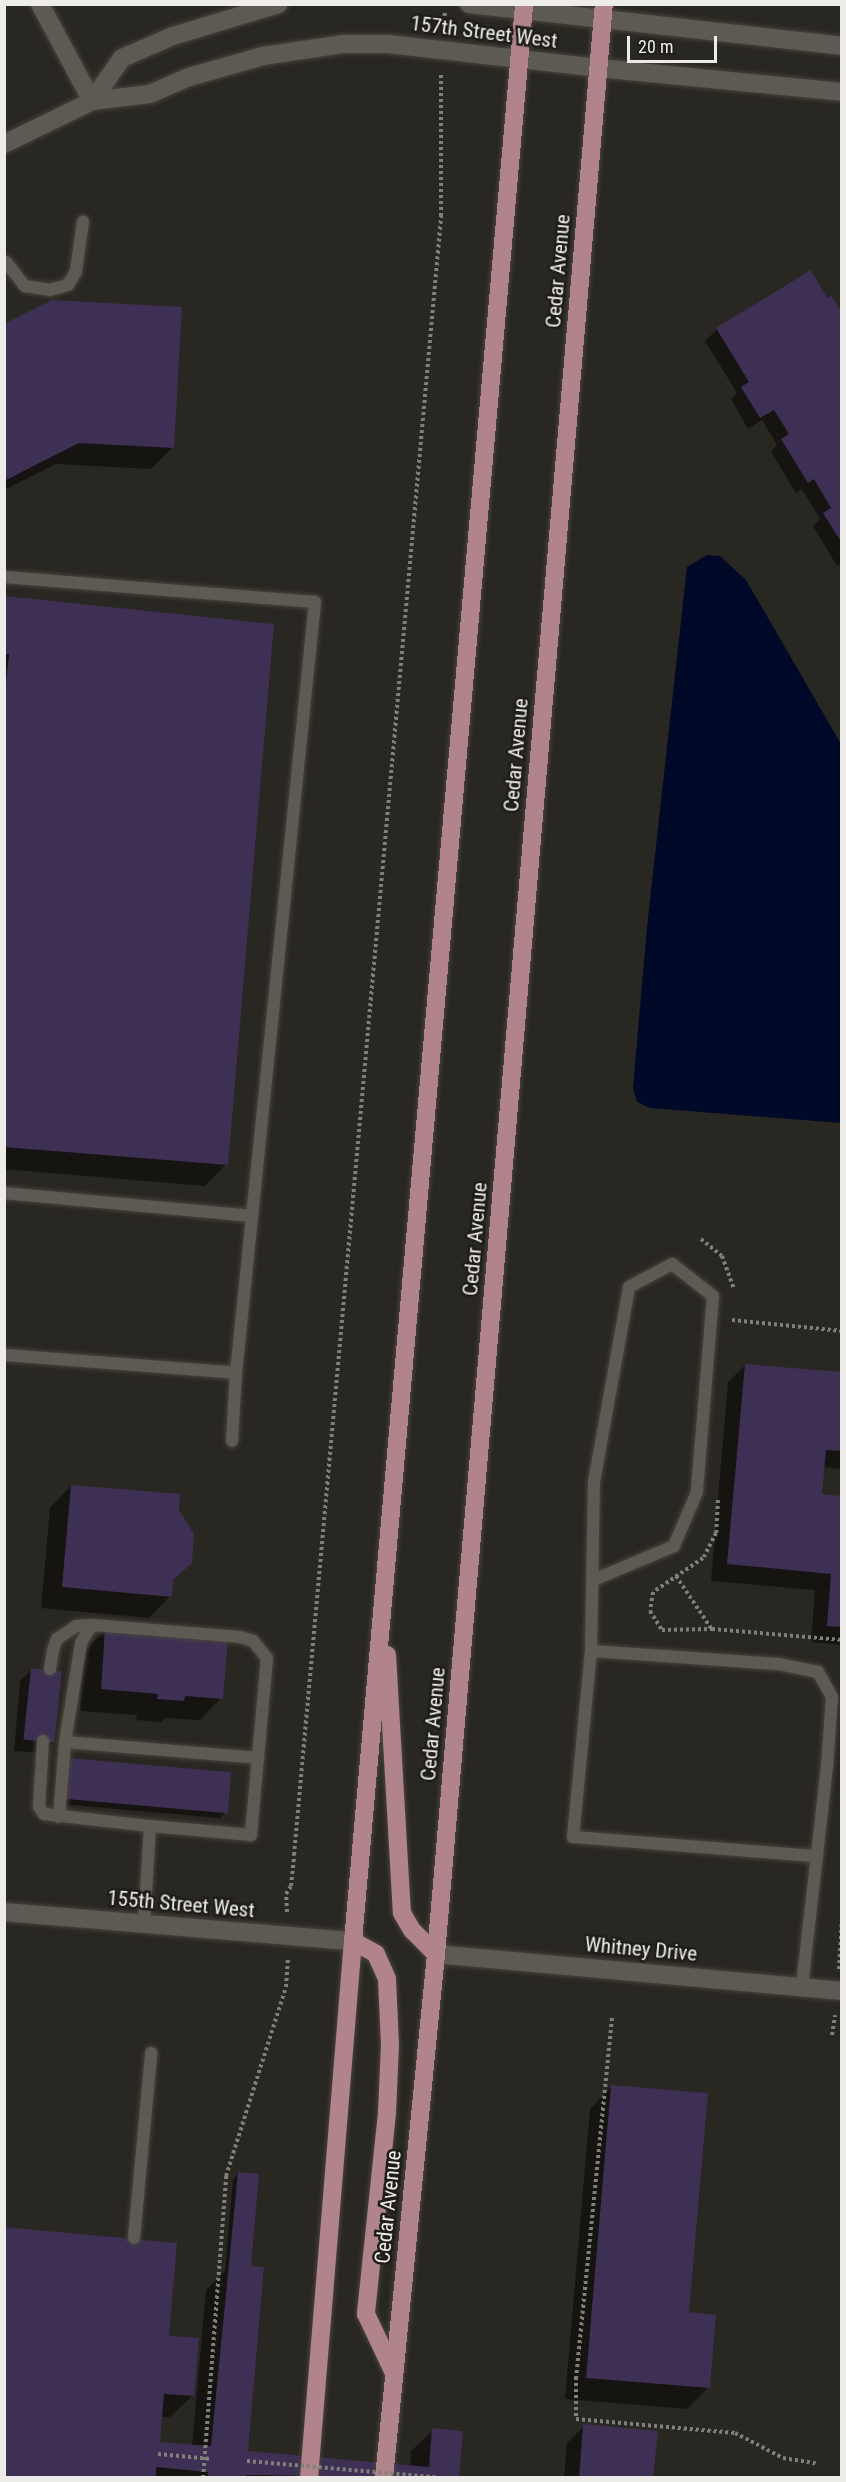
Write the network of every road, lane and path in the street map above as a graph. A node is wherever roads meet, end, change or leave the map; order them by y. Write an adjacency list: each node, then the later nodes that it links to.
1 (40, 4): 12 (street)
2 (279, 4): 12 (street, 157th Street West)
3 (446, 4): 8 (path)
4 (470, 4): 5 (street, 157th Street West)
5 (524, 7): 6 (street, 157th Street West); 9 (main road)
6 (603, 12): 7 (street, 157th Street West); 10 (main road, Cedar Avenue)
7 (842, 46)
8 (442, 49): 9 (street, 157th Street West); 12 (street, 157th Street West); 41 (path)
9 (519, 59): 10 (street, 157th Street West); 26 (main road)
10 (598, 68): 11 (street, 157th Street West); 43 (main road, Cedar Avenue)
11 (842, 92)
12 (92, 101): 13 (street, 157th Street West)
13 (4, 144)
14 (83, 221): 15 (lane)
15 (6, 262)
16 (4, 577): 18 (lane)
17 (4, 1193): 18 (lane)
18 (252, 1216): 22 (lane)
19 (732, 1320): 20 (path)
20 (842, 1331)
21 (4, 1355): 22 (lane)
22 (236, 1373): 23 (lane)
23 (232, 1441)
24 (676, 1576): 28 (path)
25 (593, 1580): 25 (lane); 31 (lane)
26 (384, 1594): 42 (main road); 43 (main road)
27 (92, 1625): 32 (lane); 34 (lane); 35 (lane)
28 (712, 1629): 29 (path); 30 (path)
29 (662, 1630)
30 (842, 1640)
31 (591, 1651): 38 (lane); 38 (lane)
32 (50, 1669)
33 (43, 1741): 36 (lane)
34 (65, 1742): 35 (lane); 36 (lane)
35 (258, 1758): 37 (lane)
36 (59, 1817): 37 (lane)
37 (150, 1826): 40 (lane)
38 (817, 1856): 44 (lane)
39 (4, 1912): 40 (street, 155th Street West)
40 (144, 1924): 41 (street, 155th Street West)
41 (289, 1935): 42 (street, 155th Street West); 55 (path)
42 (353, 1941): 49 (main road); 56 (main road)
43 (436, 1954): 44 (street, Whitney Drive); 49 (main road, Cedar Avenue)
44 (802, 1986): 45 (street, Whitney Drive)
45 (842, 1991)
46 (612, 2018): 53 (path)
47 (151, 2053): 48 (lane)
48 (134, 2238)
49 (394, 2372): 57 (main road, Cedar Avenue)
50 (158, 2454): 51 (path, bridge)
51 (212, 2459)
52 (247, 2461): 54 (path, bridge)
53 (816, 2463)
54 (435, 2477)
55 (203, 2478)
56 (309, 2478)
57 (384, 2478)

